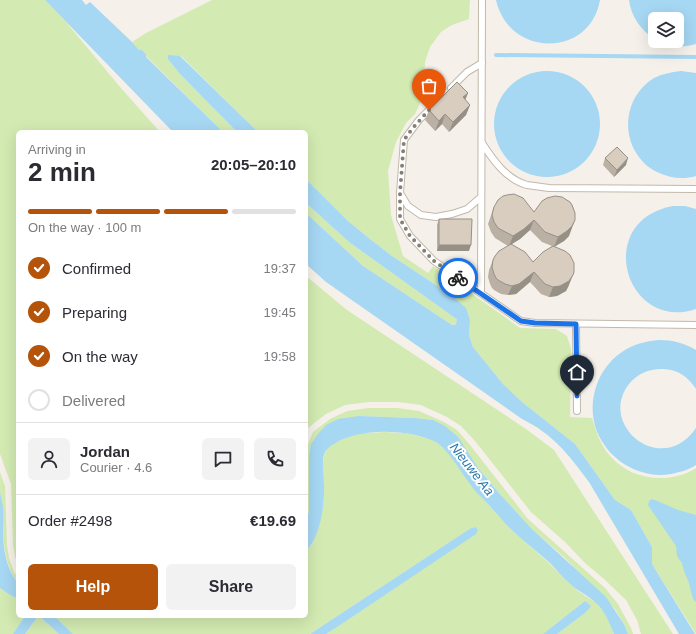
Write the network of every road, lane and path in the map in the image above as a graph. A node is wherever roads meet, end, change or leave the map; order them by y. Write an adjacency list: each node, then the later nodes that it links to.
1 (482, 0): 2 (lane)
2 (482, 63): 3 (lane); 5 (lane)
3 (446, 93)
4 (435, 104): 7 (lane)
5 (482, 143): 6 (lane); 8 (lane)
6 (696, 189)
7 (400, 193): 8 (lane); 9 (lane)
8 (481, 197): 9 (lane)
9 (481, 293): 10 (lane)
10 (576, 324): 11 (lane); 12 (lane)
11 (696, 325)
12 (577, 411)

